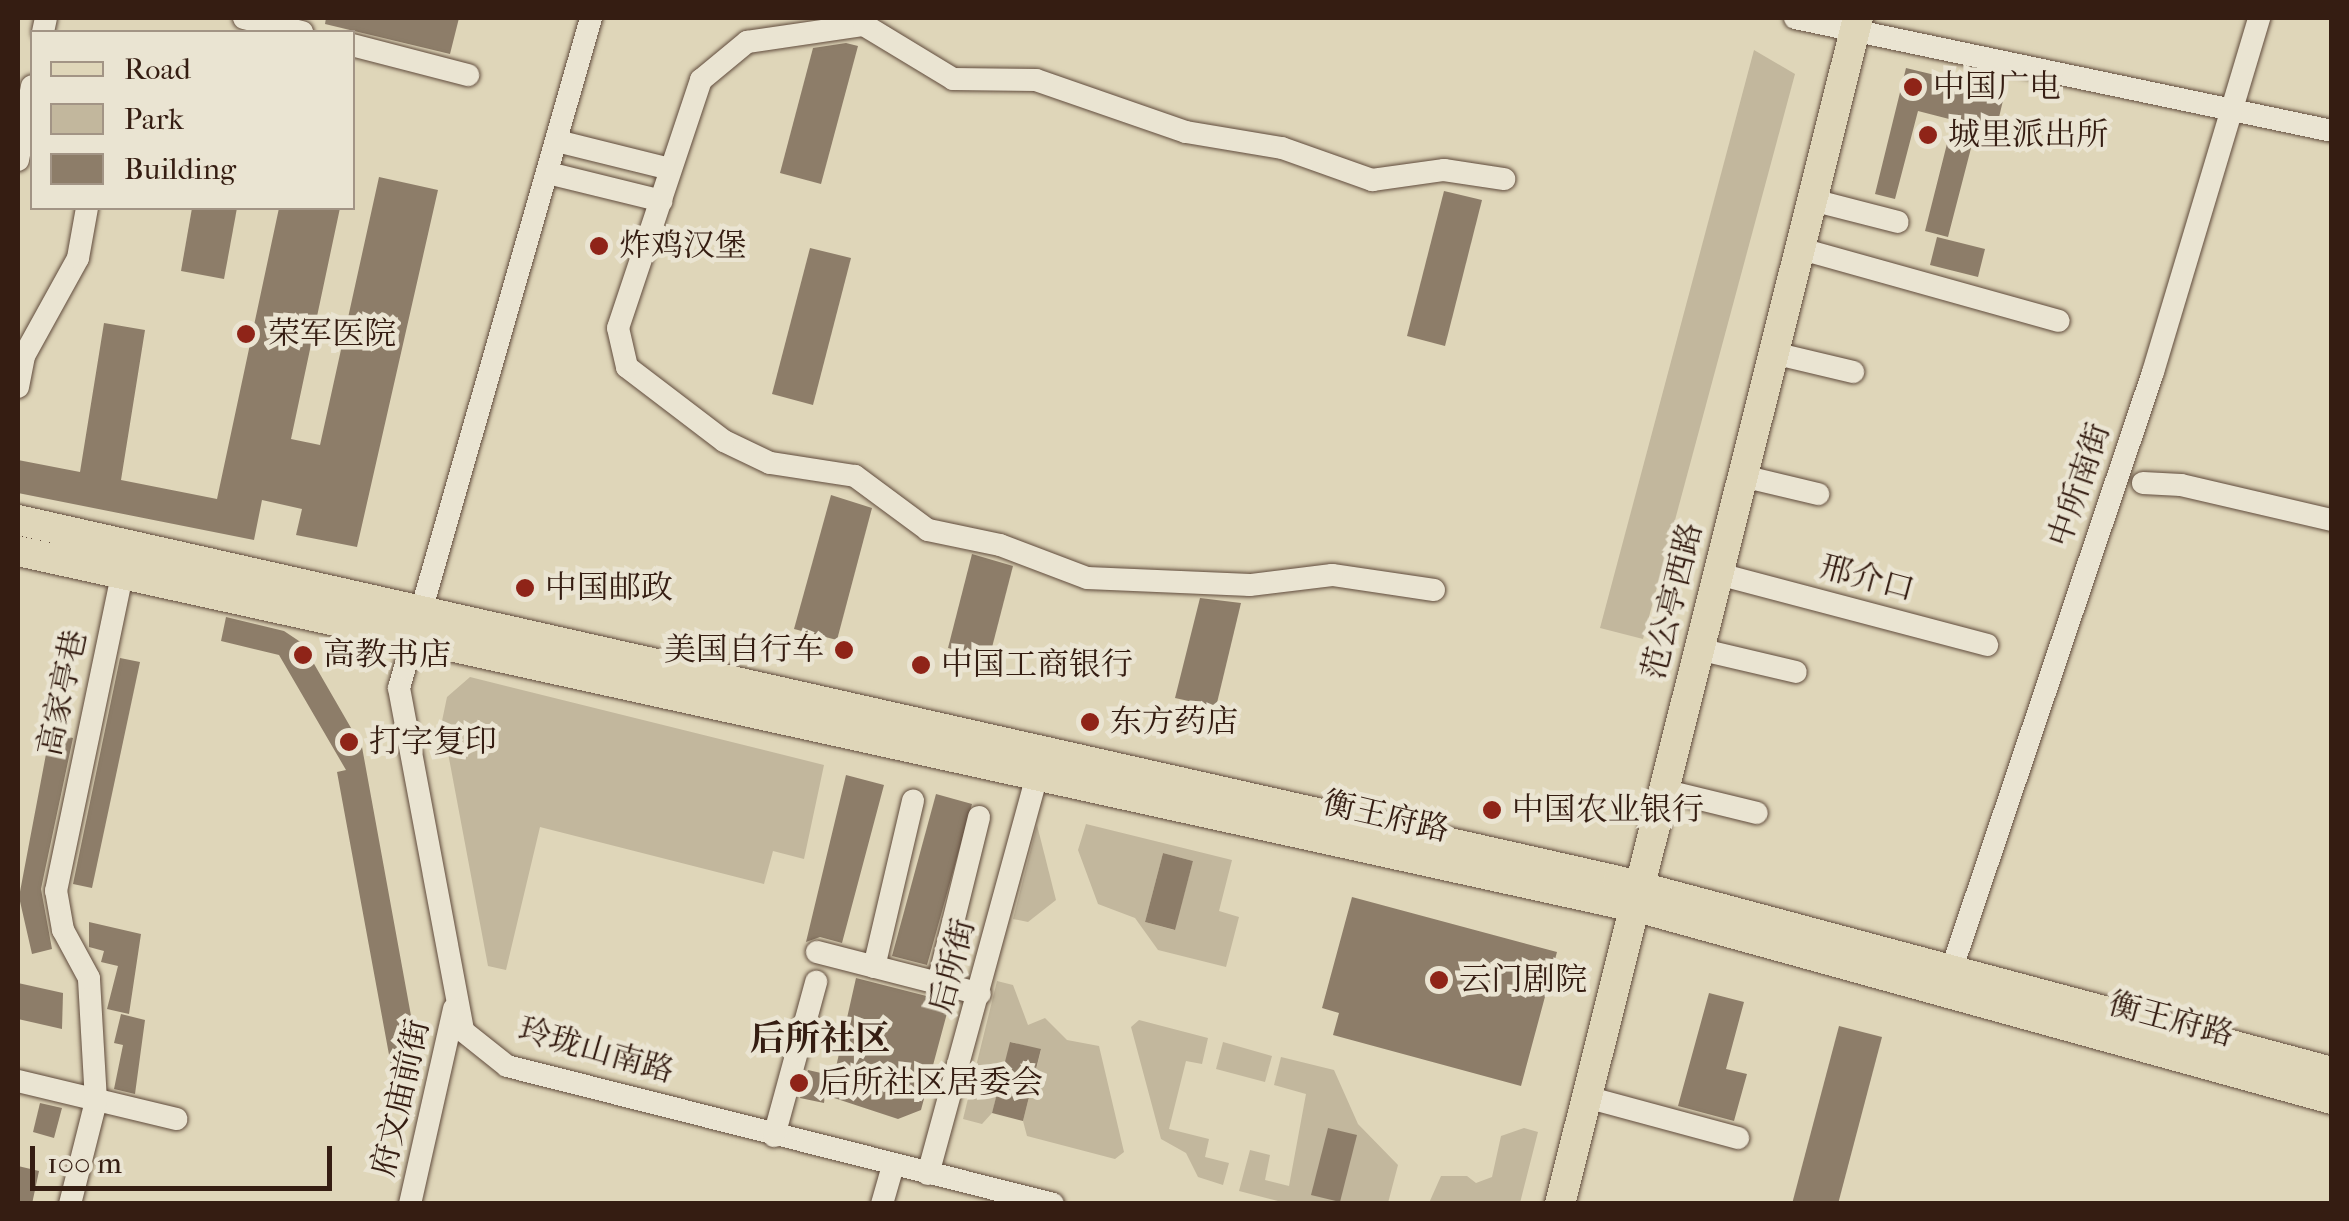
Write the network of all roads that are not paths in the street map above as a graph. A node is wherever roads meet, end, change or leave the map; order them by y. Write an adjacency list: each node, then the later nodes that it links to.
1 (244, 18): 6 (street)
2 (592, 18): 12 (street, 玲珑山南路)
3 (1794, 18): 5 (street)
4 (2259, 18): 10 (street, 中所南街)
5 (1862, 25): 10 (street); 18 (main road, 范公亭西路); 45 (main road, 范公亭西路)
6 (294, 30)
7 (355, 47): 8 (street)
8 (468, 75)
9 (30, 97): 13 (street)
10 (2236, 112): 11 (street); 48 (street, 中所南街)
11 (2332, 131)
12 (556, 141): 14 (street); 15 (street, 玲珑山南路)
13 (18, 160)
14 (670, 169): 16 (street); 17 (street)
15 (548, 172): 17 (street); 36 (street, 玲珑山南路)
16 (1504, 179)
17 (662, 202): 35 (street)
18 (1824, 203): 20 (street); 21 (main road, 范公亭西路)
19 (87, 210): 23 (street)
20 (1898, 222)
21 (1812, 252): 22 (street); 24 (main road, 范公亭西路)
22 (2059, 321)
23 (21, 355): 26 (street)
24 (1786, 356): 25 (street); 27 (main road, 范公亭西路)
25 (1853, 372)
26 (18, 388)
27 (1755, 478): 29 (street); 34 (main road, 范公亭西路)
28 (2143, 483): 31 (street)
29 (1818, 494)
30 (18, 520): 33 (main road)
31 (2332, 520)
32 (18, 551): 33 (main road)
33 (125, 559): 36 (main road); 56 (street, 高家亭巷)
34 (1730, 576): 37 (street, 邢介口); 38 (main road, 范公亭西路)
35 (1434, 590)
36 (421, 625): 40 (main road, 衡王府路); 45 (main road, 衡王府路); 52 (street, 玲珑山南路)
37 (1986, 645)
38 (1711, 652): 39 (street); 41 (main road, 范公亭西路)
39 (1796, 672)
40 (1038, 775): 45 (main road, 衡王府路); 51 (street, 后所街)
41 (1675, 793): 43 (street); 45 (main road, 范公亭西路)
42 (912, 801): 47 (street)
43 (1756, 813)
44 (979, 818): 50 (street)
45 (1642, 898): 48 (main road, 衡王府路); 55 (main road, 衡王府路); 57 (main road, 范公亭西路); 67 (main road, 范公亭西路)
46 (817, 952): 47 (street)
47 (874, 966): 50 (street)
48 (1952, 968): 53 (main road, 衡王府路)
49 (816, 982): 59 (street)
50 (938, 983): 51 (street)
51 (980, 994): 62 (street, 后所街)
52 (454, 1006): 59 (street, 玲珑山南路); 64 (street, 府文庙前街)
53 (2332, 1072)
54 (18, 1081): 56 (street)
55 (2332, 1099)
56 (96, 1101): 58 (street); 63 (street, 高家亭巷)
57 (1601, 1101): 60 (street); 68 (main road, 范公亭西路)
58 (176, 1119)
59 (774, 1136): 61 (street, 玲珑山南路)
60 (1738, 1138)
61 (892, 1166): 62 (street, 玲珑山南路); 65 (street)
62 (928, 1174): 66 (street, 玲珑山南路)
63 (70, 1204)
64 (410, 1204)
65 (882, 1204)
66 (1052, 1204)
67 (1560, 1204)
68 (1575, 1204)

